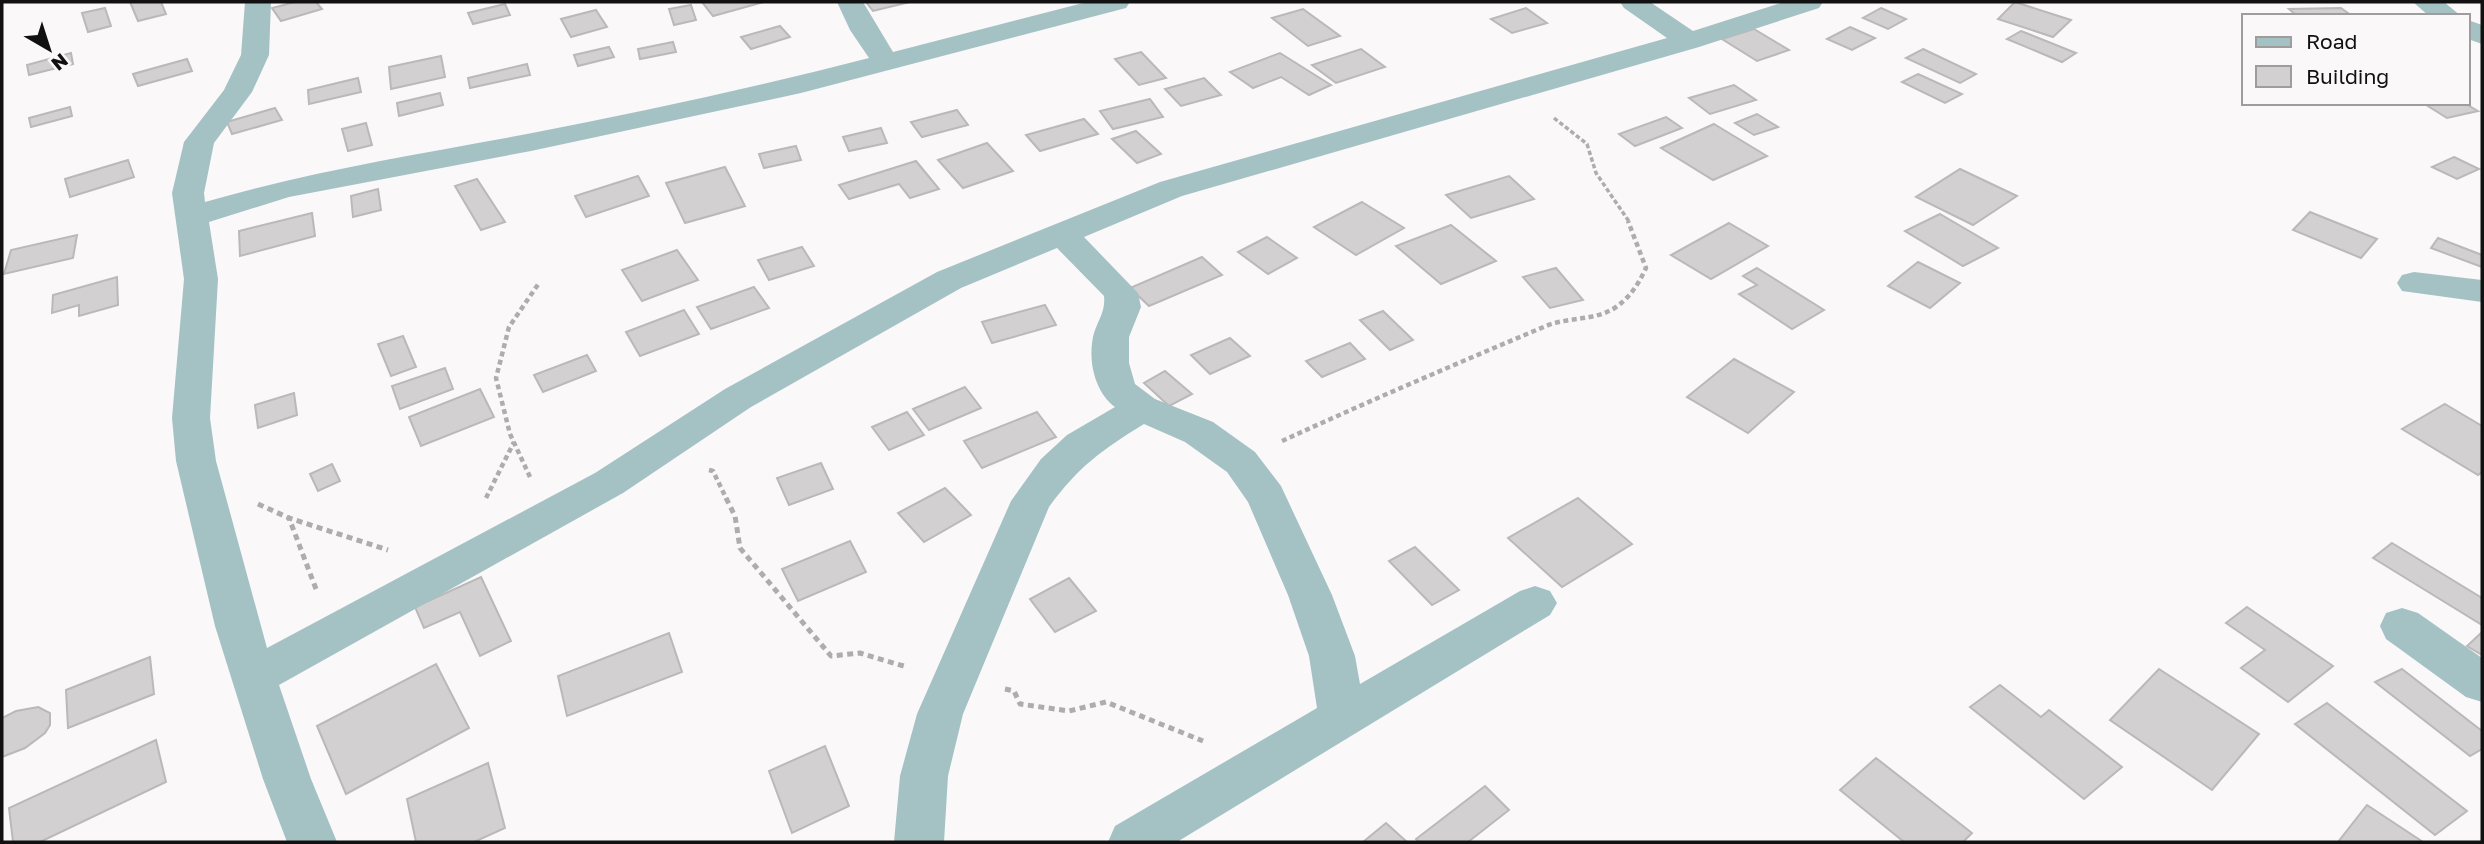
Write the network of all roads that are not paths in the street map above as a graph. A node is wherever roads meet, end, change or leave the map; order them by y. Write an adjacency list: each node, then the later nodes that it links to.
1 (258, 2): 8 (street)
2 (850, 2): 7 (street)
3 (1117, 2): 7 (street)
4 (1633, 2): 6 (street)
5 (1810, 2): 6 (street)
6 (1689, 41): 9 (street)
7 (887, 63): 8 (street)
8 (193, 216): 15 (street)
9 (1062, 234): 12 (street); 15 (street)
10 (2414, 284): 11 (street)
11 (2482, 291)
12 (1142, 408): 17 (street); 19 (street)
13 (1535, 603): 17 (street)
14 (2402, 626): 16 (street)
15 (254, 677): 18 (street)
16 (2482, 683)
17 (1342, 717): 20 (street)
18 (312, 842)
19 (919, 842)
20 (1133, 842)

